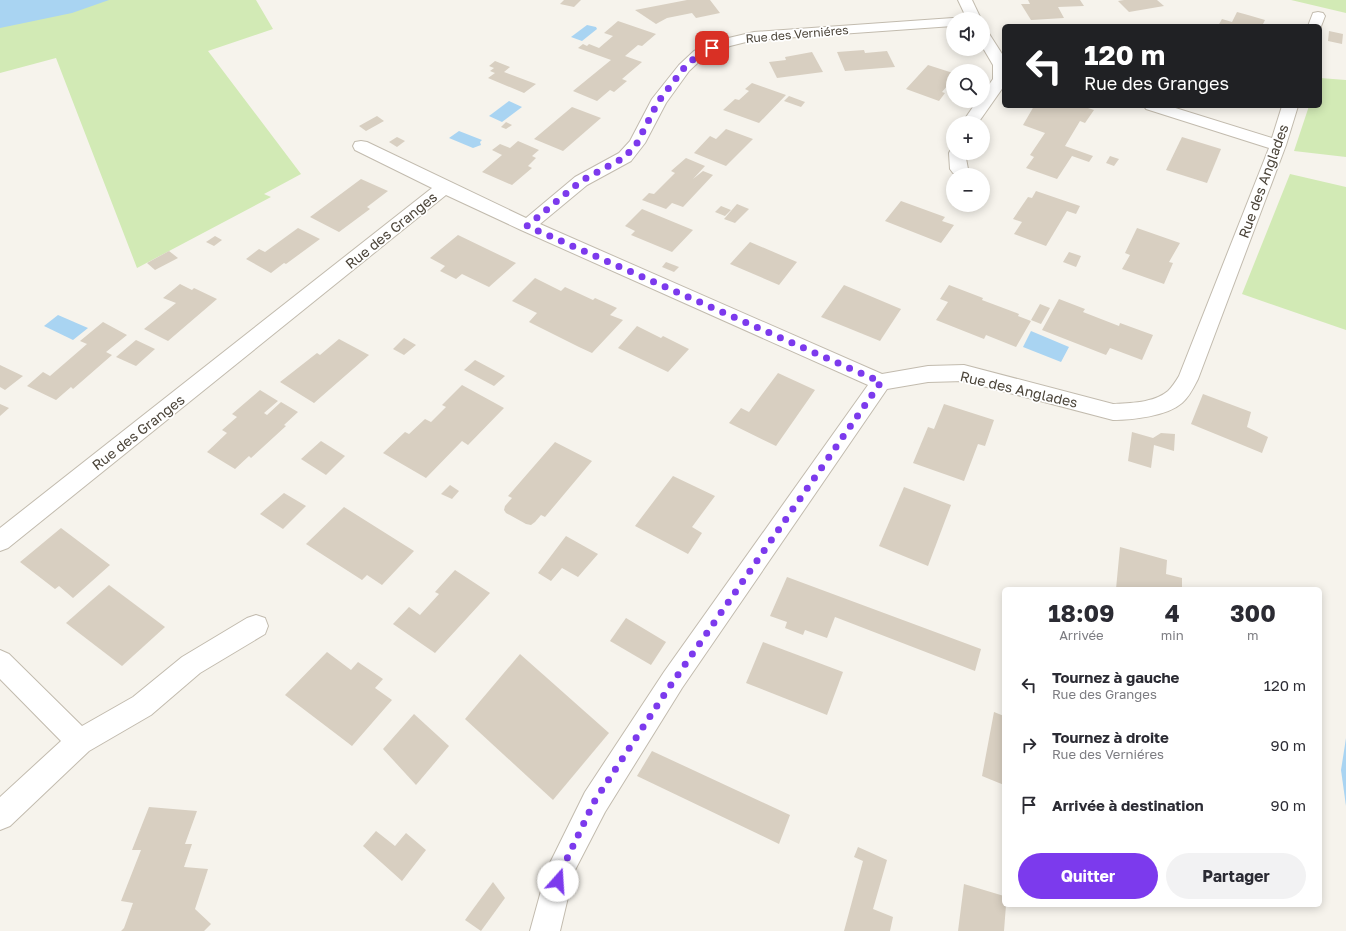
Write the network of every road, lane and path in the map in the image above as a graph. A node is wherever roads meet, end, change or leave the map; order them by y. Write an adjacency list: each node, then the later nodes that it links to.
1 (964, 0): 2 (street)
2 (970, 12)
3 (946, 22): 12 (street, Rue des Verniéres)
4 (990, 46): 5 (street)
5 (1002, 65): 8 (street)
6 (1158, 108): 9 (street)
7 (1289, 108): 9 (street, Rue des Anglades)
8 (975, 116)
9 (1278, 145): 13 (street, Rue des Anglades)
10 (362, 146): 11 (street)
11 (444, 187): 12 (street, Rue des Granges); 14 (street, Rue des Granges)
12 (527, 226): 13 (street, Rue des Granges)
13 (881, 382): 19 (street)
14 (0, 541)
15 (256, 626): 17 (street)
16 (0, 662): 17 (street)
17 (80, 742): 18 (street)
18 (0, 816)
19 (545, 931)

